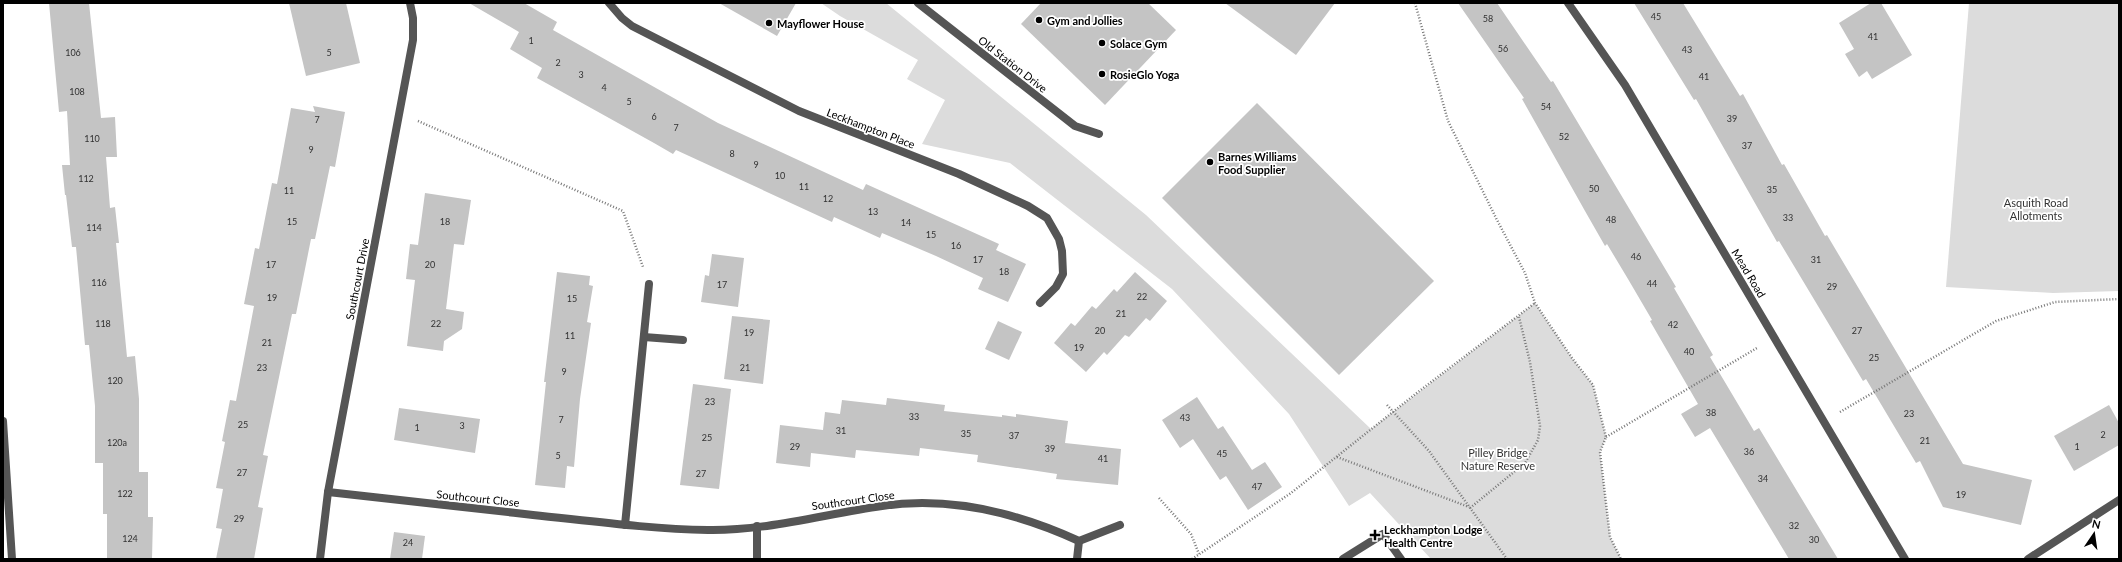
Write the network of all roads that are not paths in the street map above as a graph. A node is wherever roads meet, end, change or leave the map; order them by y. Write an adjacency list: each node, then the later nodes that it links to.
1 (410, 3): 11 (street, Southcourt Drive)
2 (609, 3): 7 (street, Leckhampton Place)
3 (918, 3): 5 (street, Old Station Drive)
4 (1568, 3): 23 (street, Mead Road)
5 (1099, 134)
6 (649, 284): 8 (street)
7 (1040, 303)
8 (644, 337): 9 (street); 14 (street)
9 (684, 340)
10 (3, 421): 17 (street)
11 (328, 492): 14 (street, Southcourt Close); 18 (street, Southcourt Drive)
12 (2119, 500): 24 (street)
13 (1120, 524): 16 (street)
14 (625, 525): 15 (street, Southcourt Close)
15 (757, 526): 16 (street, Southcourt Close); 19 (street)
16 (1079, 541): 20 (street)
17 (12, 559)
18 (320, 559)
19 (757, 559)
20 (1077, 559)
21 (1343, 559): 22 (street)
22 (1401, 559)
23 (1905, 559)
24 (2028, 559)

